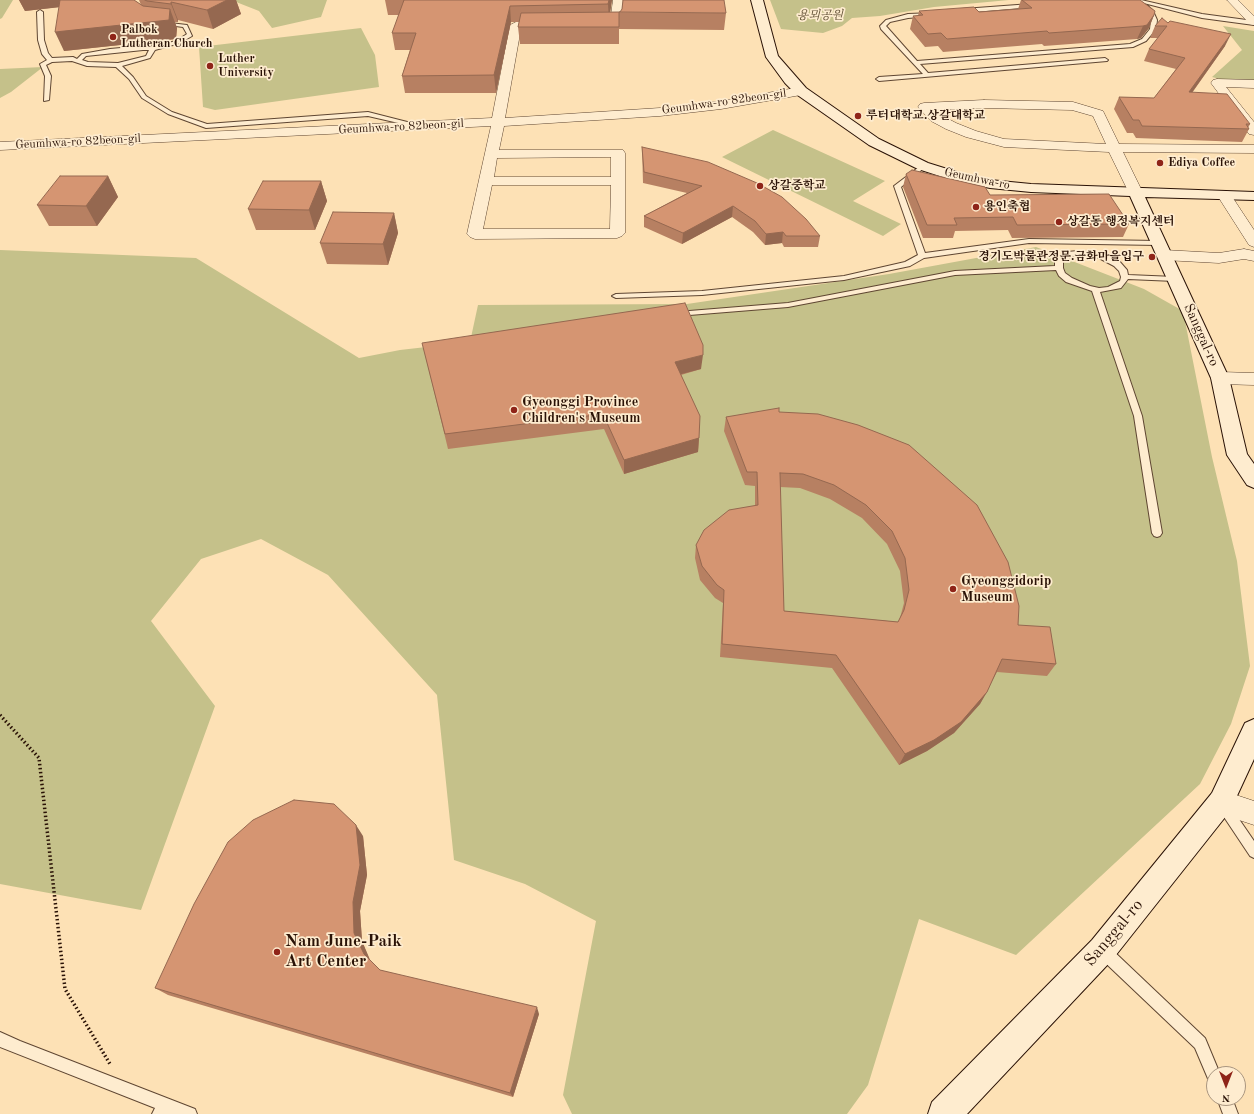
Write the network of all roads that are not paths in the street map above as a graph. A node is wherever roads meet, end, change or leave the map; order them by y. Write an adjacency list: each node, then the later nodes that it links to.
1 (618, 0): 12 (street)
2 (757, 0): 24 (street, Geumhwa-ro)
3 (1136, 0): 10 (lane); 14 (lane)
4 (1232, 0): 10 (street)
5 (1035, 6): 7 (lane)
6 (40, 12): 15 (lane)
7 (956, 12)
8 (940, 13): 18 (lane)
9 (159, 23): 13 (lane)
10 (1254, 23)
11 (562, 25): 26 (street)
12 (592, 25)
13 (153, 50): 16 (lane); 19 (lane)
14 (1034, 54): 18 (lane); 20 (lane)
15 (52, 60): 16 (lane); 25 (lane)
16 (79, 60): 19 (lane)
17 (1105, 60): 20 (lane)
18 (916, 63): 21 (lane)
19 (118, 65): 27 (lane)
20 (1046, 65): 21 (lane)
21 (927, 75): 22 (lane)
22 (880, 79)
23 (1254, 84): 28 (street)
24 (801, 91): 26 (street, Geumhwa-ro 82beon-gil); 33 (street, Geumhwa-ro)
25 (46, 100)
26 (498, 122): 27 (street, Geumhwa-ro 82beon-gil); 32 (street)
27 (418, 126): 29 (street, Geumhwa-ro 82beon-gil)
28 (1254, 131)
29 (0, 146)
30 (1115, 148): 30 (street); 31 (street); 36 (street)
31 (1254, 148)
32 (492, 154): 34 (street); 35 (street)
33 (923, 166): 36 (street, Geumhwa-ro); 41 (lane)
34 (486, 181): 35 (street); 35 (street)
35 (617, 181)
36 (1136, 193): 37 (street, Geumhwa-ro); 40 (street, Sanggal-ro)
37 (1224, 194): 38 (street, Geumhwa-ro); 39 (street)
38 (1254, 196)
39 (1254, 242)
40 (1162, 249): 41 (lane); 42 (street); 45 (street, Sanggal-ro)
41 (922, 256): 47 (lane)
42 (1254, 256)
43 (1059, 268): 44 (lane); 46 (lane); 48 (lane)
44 (1125, 276): 45 (lane); 46 (lane)
45 (1175, 279): 49 (street, Sanggal-ro)
46 (1095, 289): 52 (lane)
47 (616, 296)
48 (671, 314)
49 (1220, 378): 50 (street); 51 (street, Sanggal-ro)
50 (1254, 379)
51 (1254, 480)
52 (1157, 534)
53 (1254, 731): 54 (street, Sanggal-ro)
54 (1221, 802): 55 (street); 56 (lane); 57 (street, Sanggal-ro)
55 (1254, 813)
56 (1254, 852)
57 (1102, 950): 59 (lane); 62 (street, Sanggal-ro)
58 (0, 1039): 60 (lane)
59 (1210, 1066)
60 (163, 1110): 61 (lane)
61 (190, 1114)
62 (944, 1114)

